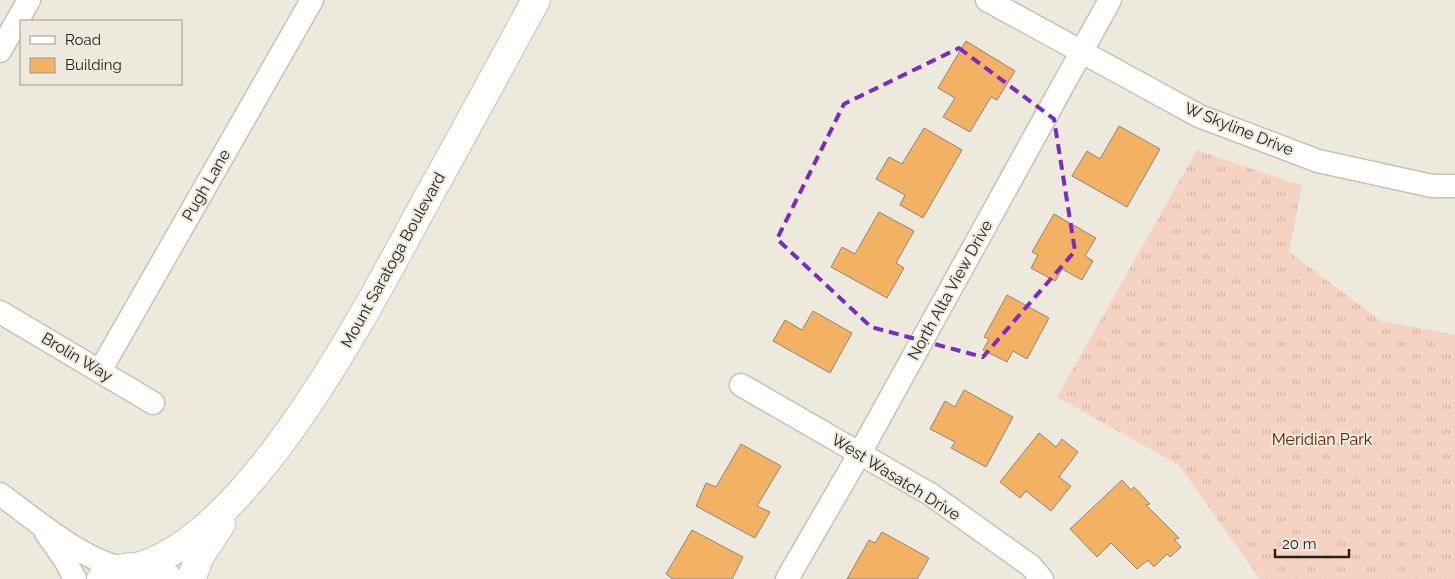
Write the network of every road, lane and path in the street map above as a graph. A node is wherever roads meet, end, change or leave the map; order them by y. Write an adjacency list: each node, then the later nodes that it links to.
1 (28, 0): 6 (street)
2 (312, 0): 10 (street, Pugh Lane)
3 (536, 0): 15 (street, Mount Saratoga Boulevard)
4 (986, 0): 7 (street, W Skyline Drive)
5 (1110, 0): 7 (street, North Alta View Drive)
6 (0, 51)
7 (1081, 52): 8 (street, W Skyline Drive); 13 (street, North Alta View Drive)
8 (1455, 186)
9 (0, 312): 10 (street, Brolin Way)
10 (100, 371): 12 (street, Brolin Way)
11 (741, 385): 13 (street, West Wasatch Drive)
12 (153, 403)
13 (860, 453): 21 (street, North Alta View Drive); 22 (street, West Wasatch Drive)
14 (0, 494): 16 (street)
15 (228, 506): 17 (street, Mount Saratoga Boulevard); 20 (street, Mount Saratoga Boulevard)
16 (32, 518): 17 (street); 18 (street)
17 (121, 571): 19 (street)
18 (74, 579)
19 (169, 579)
20 (191, 579)
21 (787, 579)
22 (1042, 579)

